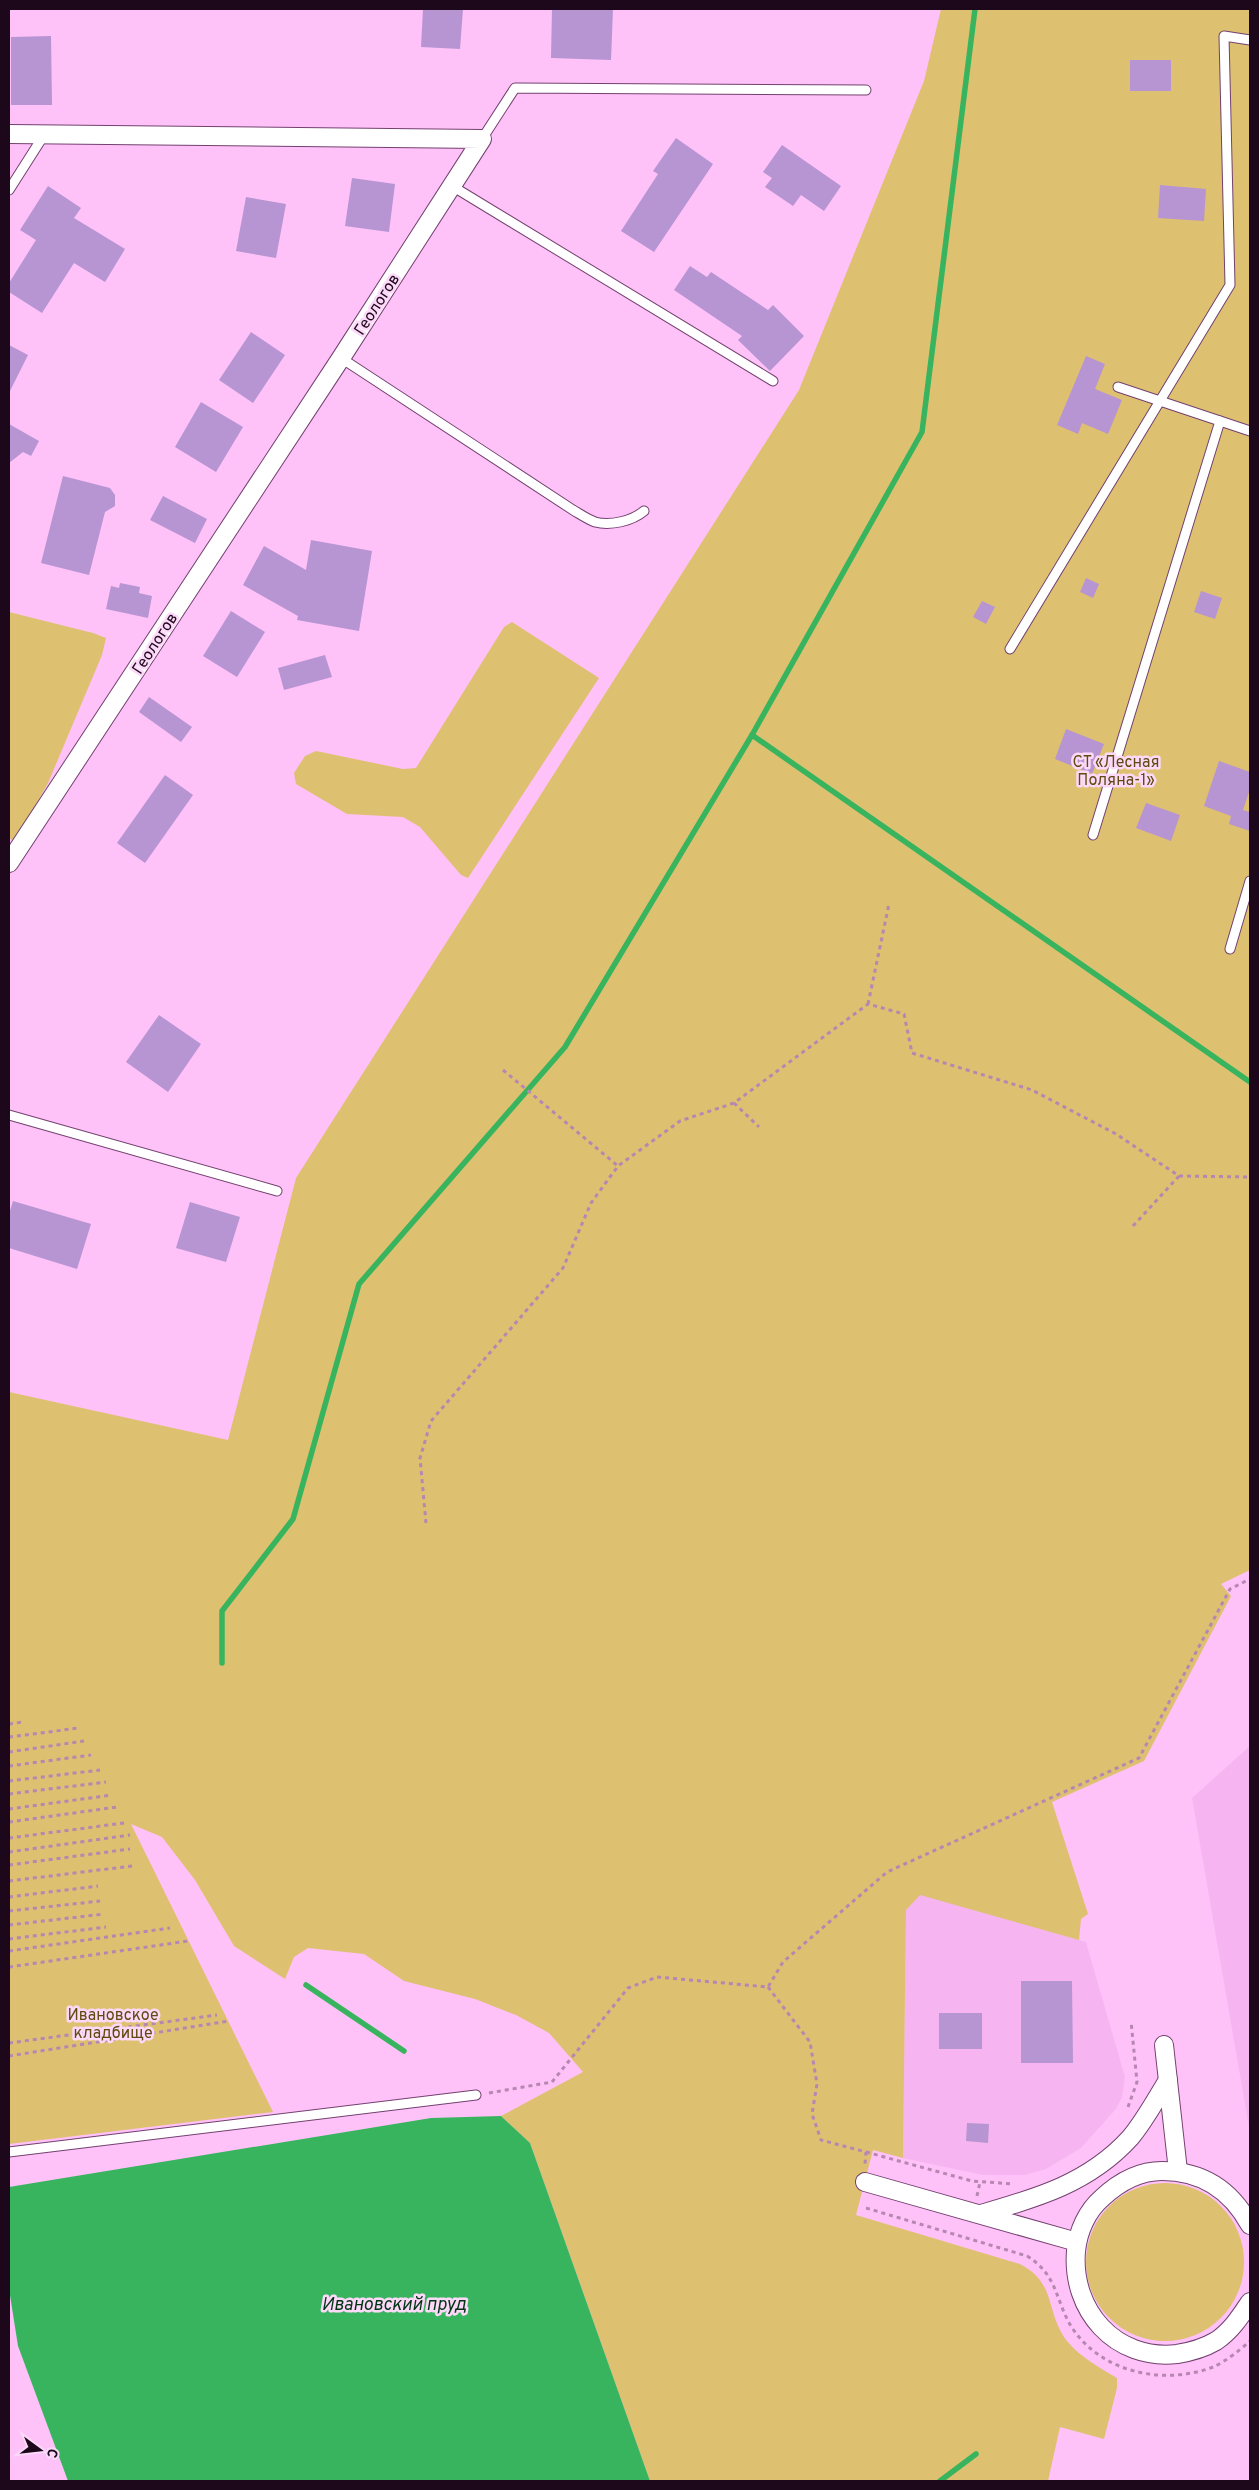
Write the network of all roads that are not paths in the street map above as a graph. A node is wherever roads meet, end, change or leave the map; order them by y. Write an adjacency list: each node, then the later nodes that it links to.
1 (1250, 40): 11 (lane)
2 (866, 90): 5 (lane)
3 (9, 134): 4 (street)
4 (44, 134): 5 (street); 7 (lane)
5 (482, 139): 6 (street, Геологов)
6 (452, 186): 8 (street, Геологов); 9 (lane)
7 (9, 190)
8 (341, 358): 14 (lane); 17 (street, Геологов)
9 (772, 381)
10 (1118, 387): 11 (lane)
11 (1160, 400): 12 (lane); 15 (lane)
12 (1220, 421): 13 (lane); 16 (lane)
13 (1250, 431)
14 (644, 511)
15 (1010, 649)
16 (1093, 835)
17 (9, 863)
18 (1250, 881): 19 (lane)
19 (1230, 949)
20 (9, 1115): 21 (lane)
21 (277, 1191)
22 (1164, 2045): 23 (street)
23 (1168, 2080): 26 (street); 28 (street)
24 (476, 2095): 25 (lane)
25 (9, 2152)
26 (1178, 2171): 29 (street); 30 (street)
27 (865, 2182): 28 (street)
28 (981, 2214): 30 (street)
29 (1250, 2224)
30 (1077, 2242): 31 (street)
31 (1250, 2302)

